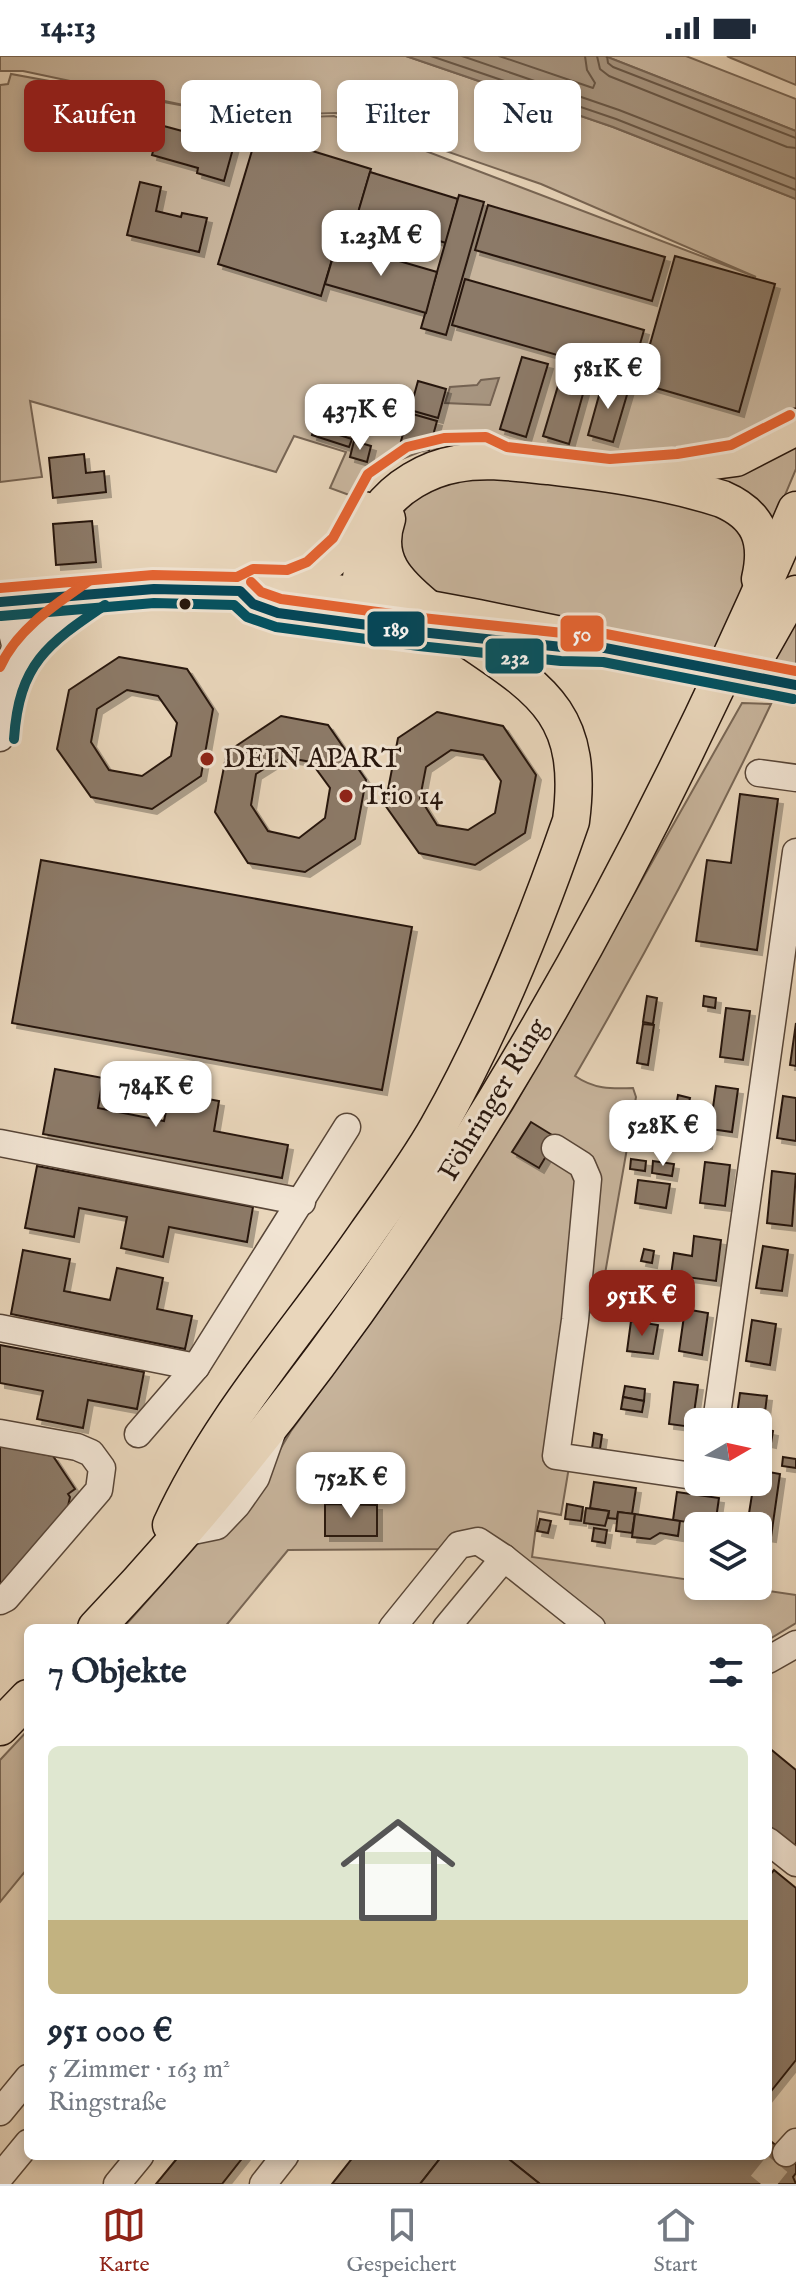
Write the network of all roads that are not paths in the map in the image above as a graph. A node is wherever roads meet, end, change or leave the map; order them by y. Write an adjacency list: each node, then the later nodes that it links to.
1 (796, 427): 3 (highway)
2 (503, 461): 3 (highway); 4 (highway); 8 (highway)
3 (610, 473): 12 (highway)
4 (394, 494): 10 (highway); 11 (highway)
5 (796, 510): 12 (highway, Föhringer Ring)
6 (97, 593): 8 (main road); 9 (main road); 15 (street)
7 (796, 594): 20 (highway)
8 (284, 598): 11 (main road)
9 (2, 604): 15 (street)
10 (426, 607): 11 (main road); 14 (main road)
11 (357, 609): 13 (main road)
12 (752, 612): 20 (highway, Föhringer Ring)
13 (461, 635): 14 (main road); 34 (highway)
14 (605, 648): 16 (main road, bridge)
15 (9, 680): 17 (street)
16 (787, 683)
17 (0, 725)
18 (759, 773): 19 (street)
19 (796, 778)
20 (669, 789): 34 (highway, Föhringer Ring)
21 (796, 852): 22 (street)
22 (786, 996): 29 (street)
23 (347, 1127): 26 (street)
24 (0, 1143): 26 (street)
25 (555, 1148): 32 (street)
26 (302, 1202): 28 (street)
27 (0, 1328): 28 (street)
28 (196, 1367): 31 (street)
29 (718, 1408)
30 (0, 1433): 35 (street)
31 (138, 1434)
32 (684, 1475)
33 (504, 1558): 37 (street); 38 (street); 39 (street)
34 (150, 1570): 36 (highway, Föhringer Ring)
35 (0, 1601)
36 (100, 1624)
37 (395, 1624)
38 (449, 1624)
39 (579, 1624)
40 (796, 1644): 41 (street)
41 (772, 1658)
42 (24, 1702): 43 (highway)
43 (0, 1727)
44 (772, 1846): 45 (street)
45 (796, 1863)
46 (24, 2083): 47 (street)
47 (0, 2112)
48 (24, 2148): 51 (street)
49 (137, 2160): 52 (street)
50 (282, 2160): 53 (street)
51 (0, 2177)
52 (117, 2184)
53 (263, 2184)

